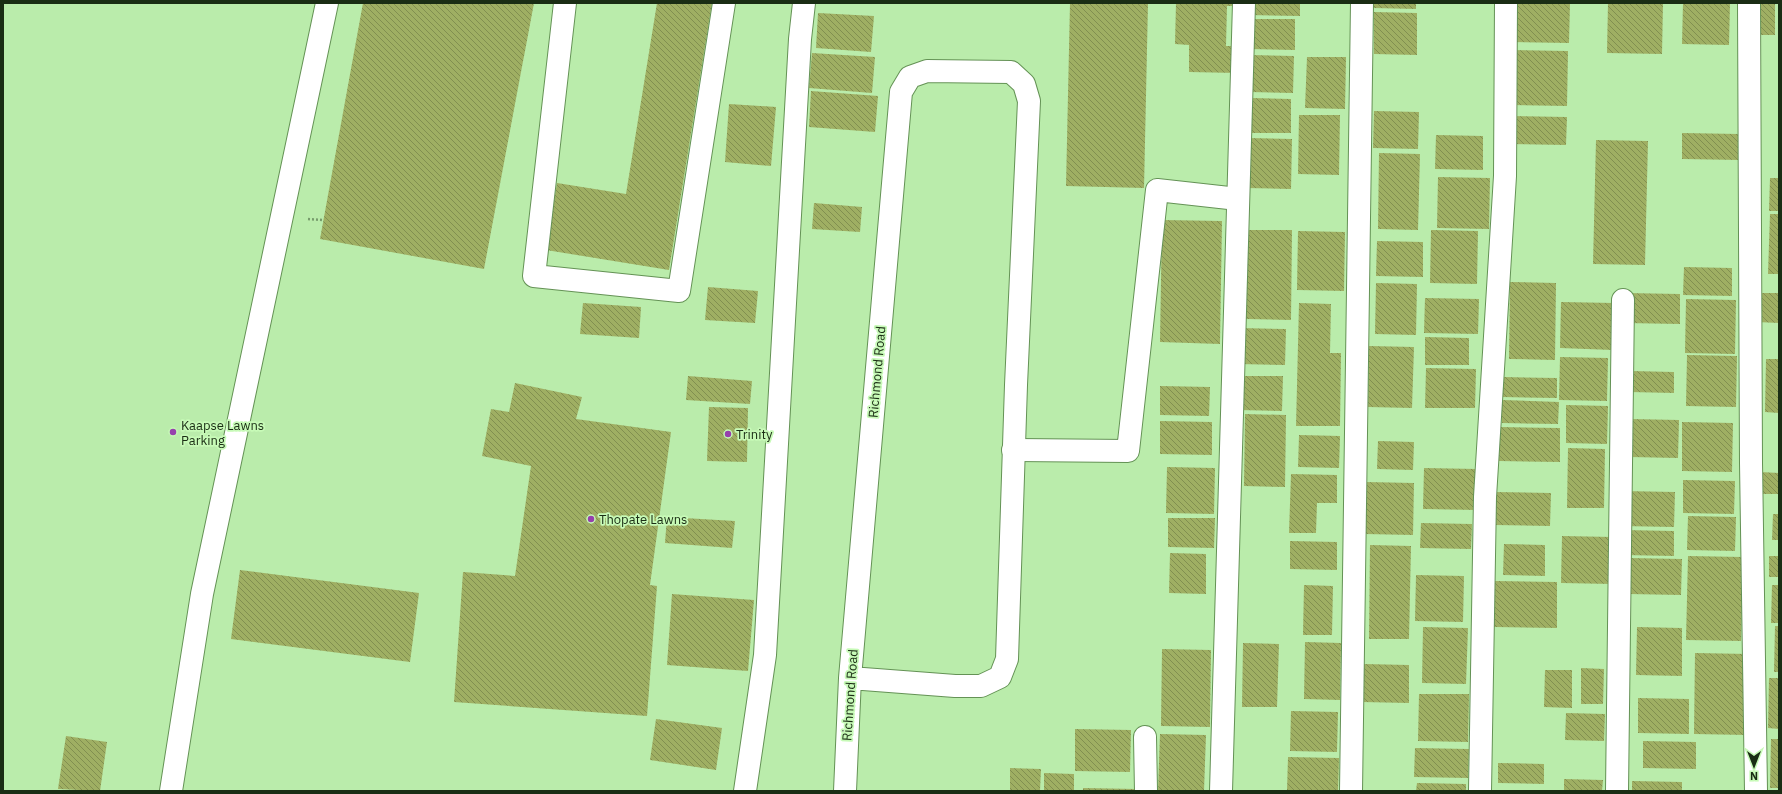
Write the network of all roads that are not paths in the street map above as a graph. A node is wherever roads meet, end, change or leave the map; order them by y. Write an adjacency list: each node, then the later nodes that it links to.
1 (327, 3): 14 (street)
2 (565, 3): 3 (street)
3 (724, 3)
4 (804, 3): 15 (street)
5 (1244, 3): 9 (street)
6 (1362, 3): 19 (street)
7 (1506, 3): 20 (street)
8 (1749, 3): 22 (street)
9 (1238, 199): 11 (street); 18 (street)
10 (1623, 300): 21 (street)
11 (1013, 450): 12 (street); 12 (street, Richmond Road)
12 (850, 678): 16 (street, Richmond Road)
13 (1145, 737): 17 (street)
14 (171, 791)
15 (745, 791)
16 (845, 791)
17 (1146, 791)
18 (1221, 791)
19 (1351, 791)
20 (1480, 791)
21 (1617, 791)
22 (1756, 791)

